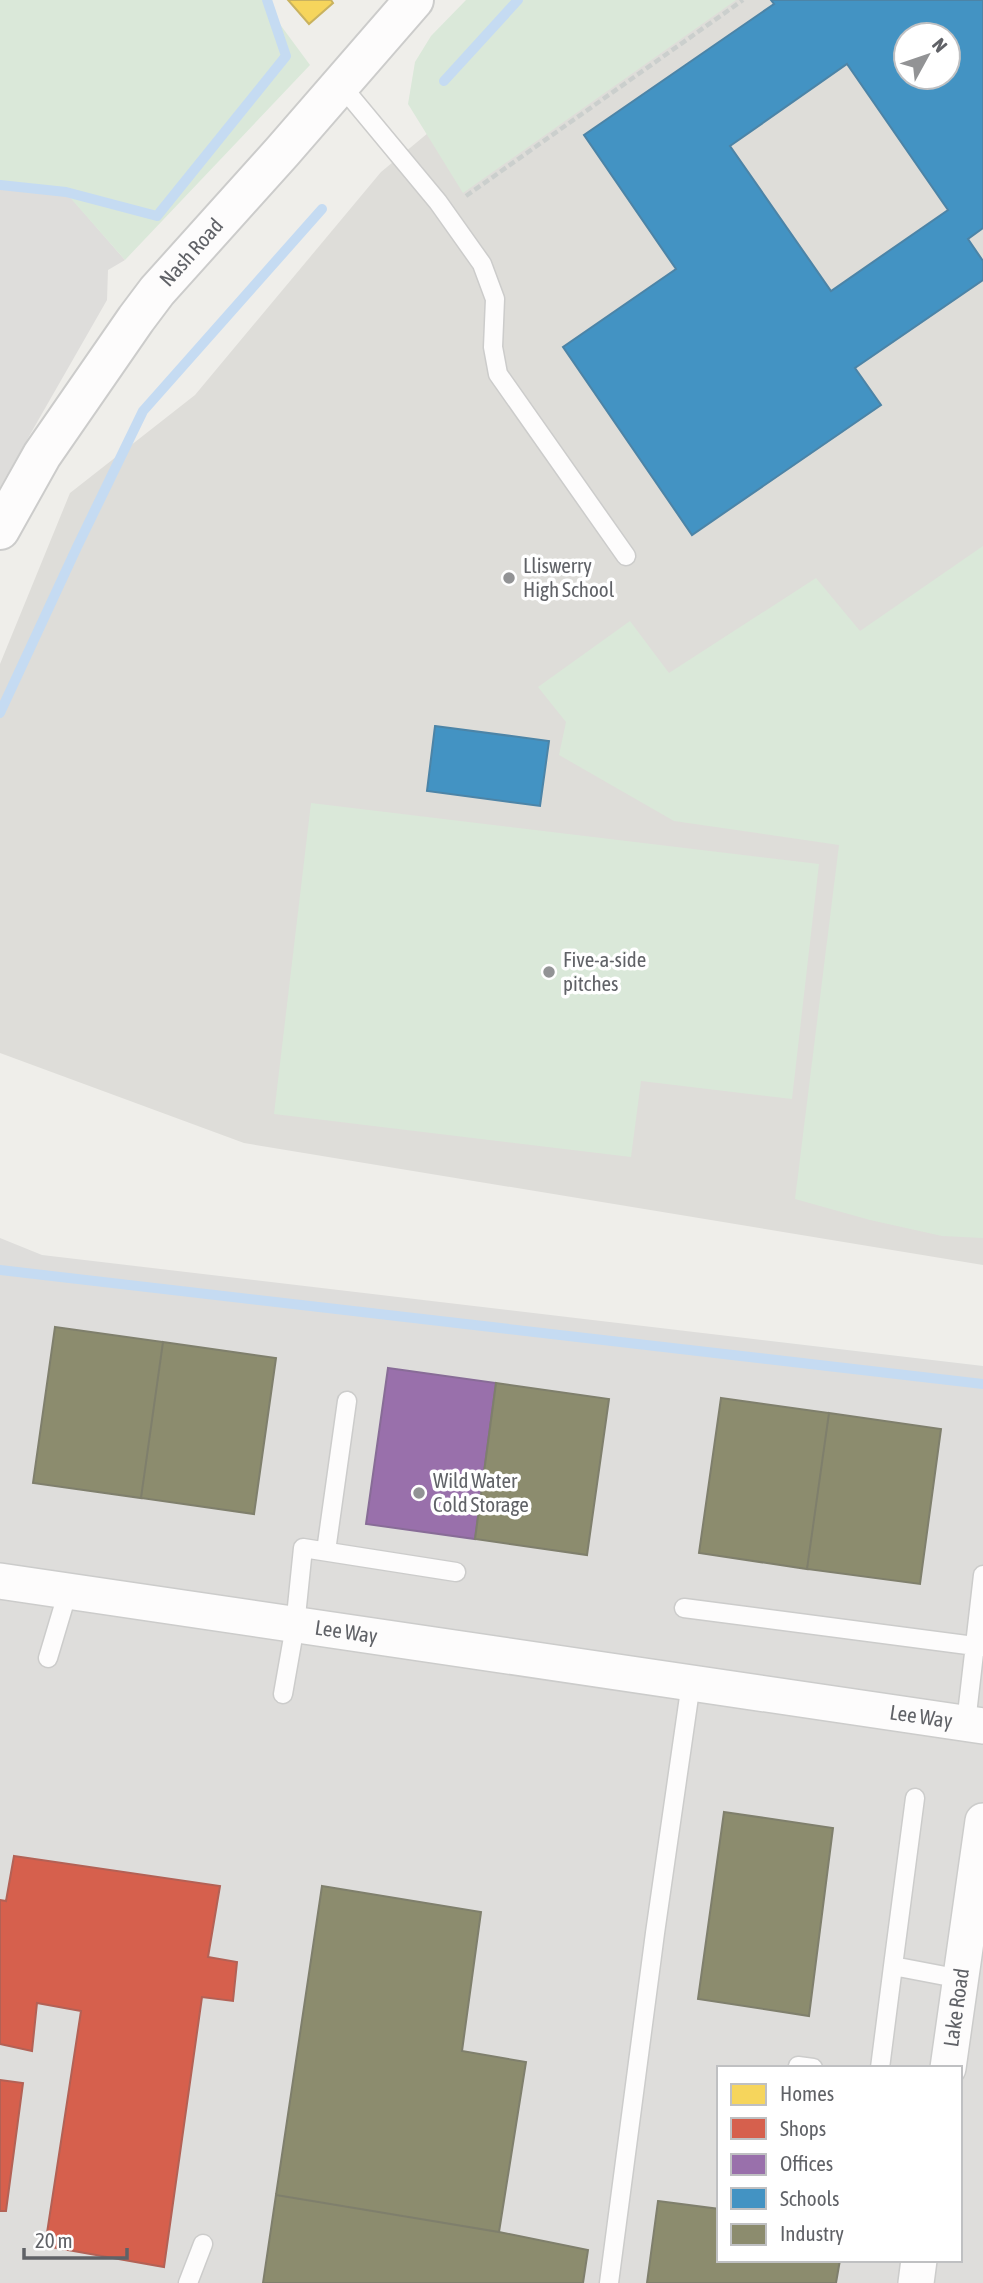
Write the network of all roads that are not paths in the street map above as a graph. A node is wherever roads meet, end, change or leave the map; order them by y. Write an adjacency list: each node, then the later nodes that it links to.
1 (414, 0): 2 (street, Nash Road)
2 (340, 84): 3 (street, Nash Road); 4 (lane)
3 (0, 530)
4 (626, 556)
5 (347, 1401): 6 (lane)
6 (326, 1550): 7 (lane); 12 (lane)
7 (456, 1572)
8 (983, 1575): 13 (lane)
9 (0, 1581): 10 (street, Lee Way)
10 (68, 1591): 12 (street, Lee Way); 14 (lane)
11 (684, 1608): 13 (lane)
12 (295, 1626): 15 (street, Lee Way); 16 (lane)
13 (979, 1646): 17 (lane)
14 (48, 1658)
15 (691, 1684): 17 (street, Lee Way); 27 (lane)
16 (283, 1694)
17 (974, 1725)
18 (915, 1798): 20 (lane)
19 (983, 1821): 21 (street, Lake Road)
20 (893, 1966): 21 (lane); 22 (lane)
21 (961, 1979): 23 (street, Lake Road)
22 (880, 2066)
23 (948, 2066)
24 (203, 2244): 26 (lane)
25 (919, 2262): 28 (street)
26 (188, 2283)
27 (609, 2283)
28 (916, 2283)

